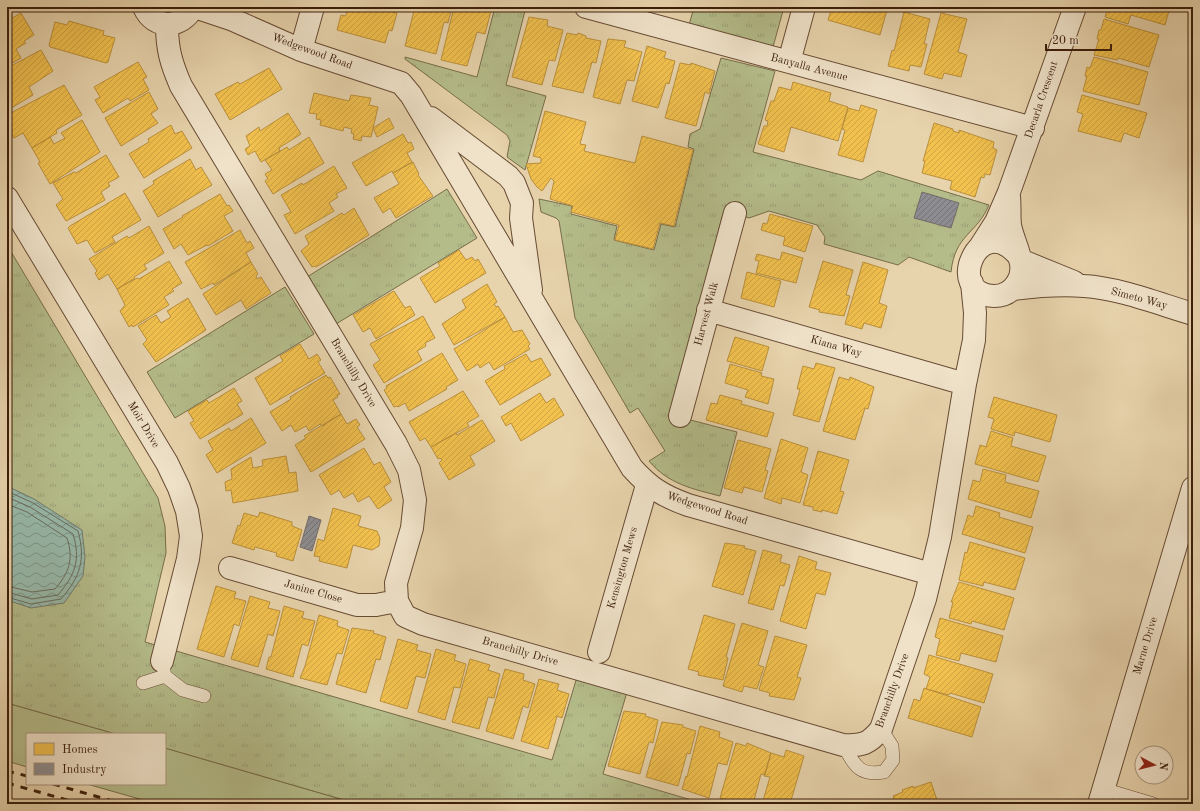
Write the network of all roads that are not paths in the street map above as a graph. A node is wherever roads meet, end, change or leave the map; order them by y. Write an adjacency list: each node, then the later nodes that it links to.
1 (144, 7): 7 (street)
2 (194, 7): 7 (street); 8 (street, Wedgewood Road)
3 (313, 7): 8 (street)
4 (586, 7): 9 (street, Banyalla Avenue)
5 (804, 7): 9 (street)
6 (1075, 7): 11 (street, Decarla Crescent)
7 (167, 25): 32 (street, Branchilly Drive)
8 (301, 50): 10 (street, Wedgewood Road)
9 (789, 62): 11 (street, Banyalla Avenue)
10 (419, 108): 15 (street, Wedgewood Road); 16 (street, Wedgewood Road)
11 (1032, 128): 12 (street, Decarla Crescent)
12 (1009, 192): 17 (street, Decarla Crescent); 18 (street, Decarla Crescent)
13 (7, 198): 34 (street, Moir Drive)
14 (735, 213): 23 (street, Harvest Walk)
15 (520, 218): 16 (street, Wedgewood Road); 22 (street, Wedgewood Road)
16 (494, 236): 22 (street, Wedgewood Road)
17 (980, 247): 18 (street); 19 (street)
18 (1019, 257): 20 (street, Simeto Way); 21 (street)
19 (972, 284): 21 (street); 25 (street, Branchilly Drive)
20 (1084, 286): 21 (street, Simeto Way); 24 (street, Simeto Way)
21 (1010, 291): 25 (street, Branchilly Drive)
22 (533, 301): 28 (street, Wedgewood Road)
23 (708, 310): 26 (street, Kiana Way); 27 (street, Harvest Walk)
24 (1193, 314)
25 (974, 340): 26 (street, Branchilly Drive)
26 (965, 384): 31 (street, Branchilly Drive)
27 (680, 416)
28 (647, 485): 31 (street, Wedgewood Road); 33 (street, Kensington Mews)
29 (1193, 488): 39 (street, Marne Drive)
30 (230, 568): 32 (street, Janine Close)
31 (930, 574): 37 (street, Branchilly Drive)
32 (397, 600): 38 (street, Branchilly Drive)
33 (599, 652)
34 (164, 668): 35 (lane); 36 (lane)
35 (143, 683)
36 (204, 696)
37 (881, 729): 38 (street, Branchilly Drive); 38 (lane)
38 (843, 745)
39 (1101, 797): 40 (lane)
40 (1153, 804)

